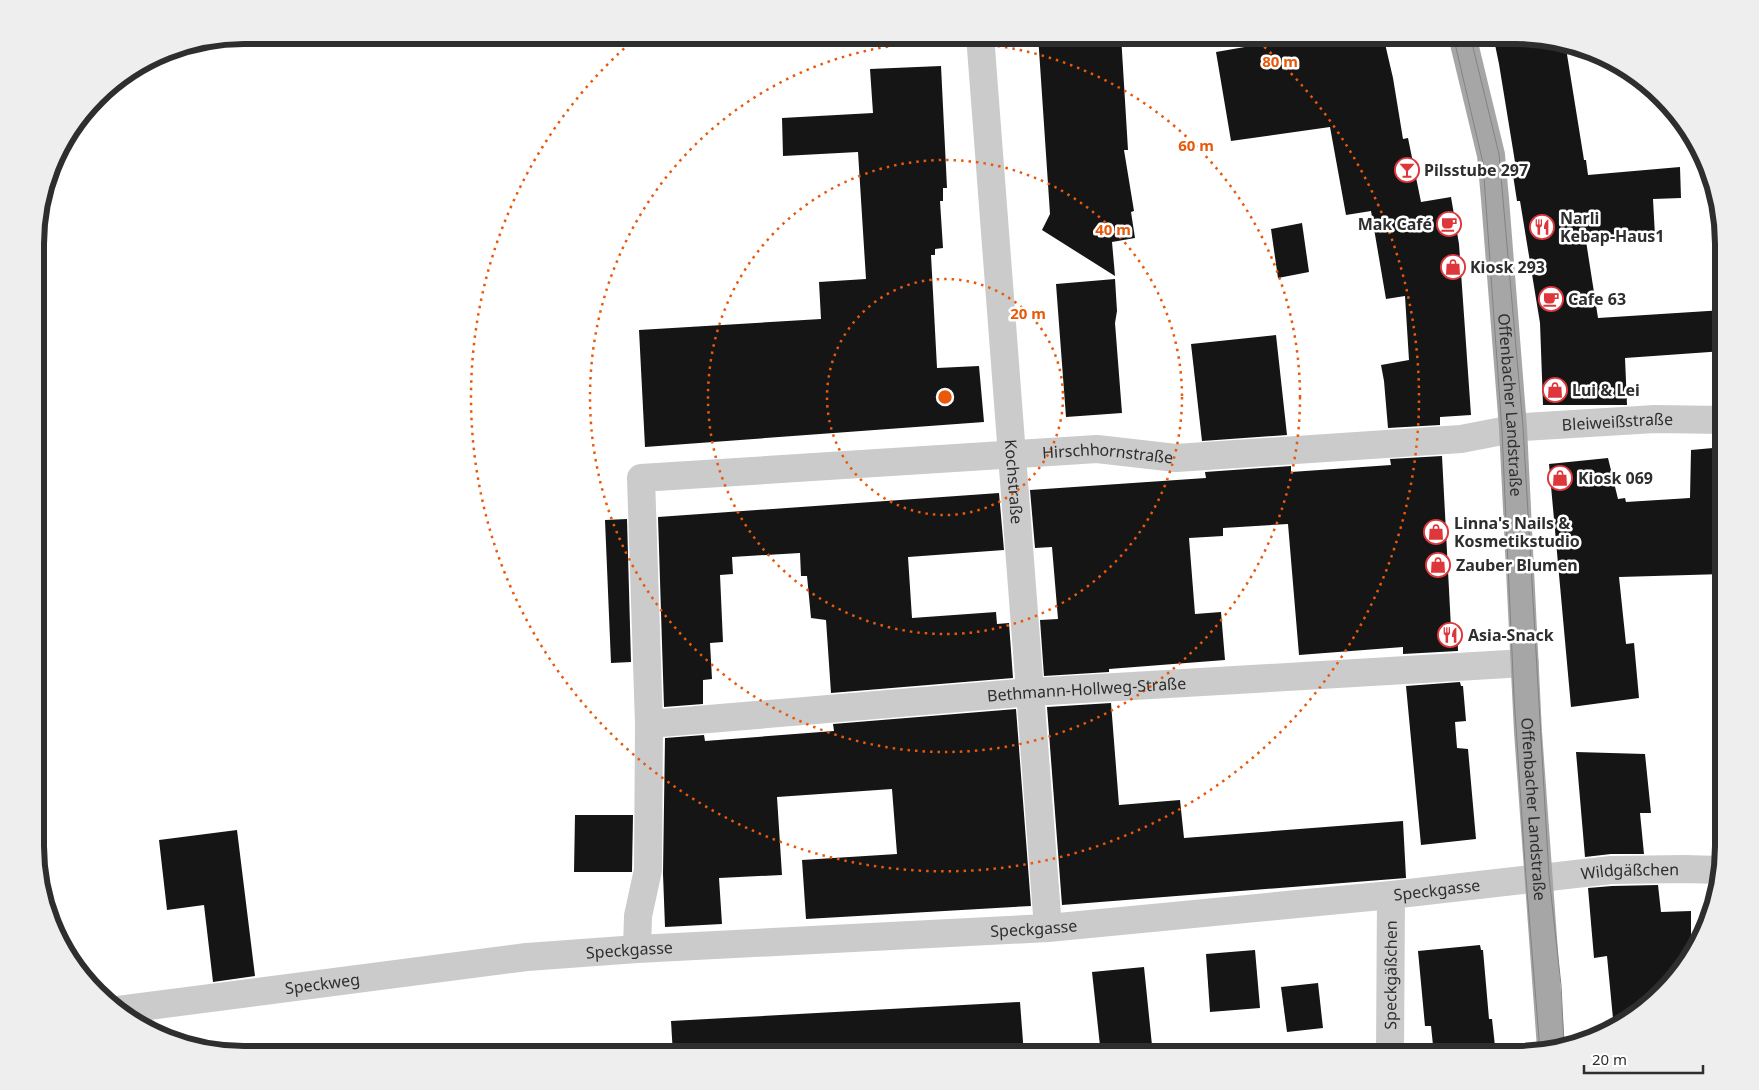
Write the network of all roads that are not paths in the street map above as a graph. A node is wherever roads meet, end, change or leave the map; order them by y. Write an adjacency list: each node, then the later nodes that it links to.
1 (981, 44): 5 (street, Kochstraße)
2 (1464, 44): 4 (main road, Offenbacher Landstraße)
3 (1715, 420): 4 (street, Bleiweißstraße)
4 (1513, 428): 5 (street, Hirschhornstraße); 6 (main road, Offenbacher Landstraße)
5 (1012, 455): 7 (street, Kochstraße); 8 (street, Hirschhornstraße)
6 (1525, 663): 7 (street, Bethmann-Hollweg-Straße); 10 (main road, Offenbacher Landstraße)
7 (1031, 692): 8 (street, Bethmann-Hollweg-Straße); 12 (street, Kochstraße)
8 (648, 724): 13 (street)
9 (1714, 870): 10 (street, Wildgäßchen)
10 (1537, 877): 11 (street, Speckgasse); 16 (main road, Offenbacher Landstraße)
11 (1391, 895): 12 (street, Speckgasse); 17 (street, Speckgäßchen)
12 (1048, 928): 13 (street, Speckgasse)
13 (637, 949): 14 (street, Speckgasse)
14 (527, 957): 15 (street, Speckweg)
15 (128, 1009)
16 (1551, 1043)
17 (1390, 1046)

